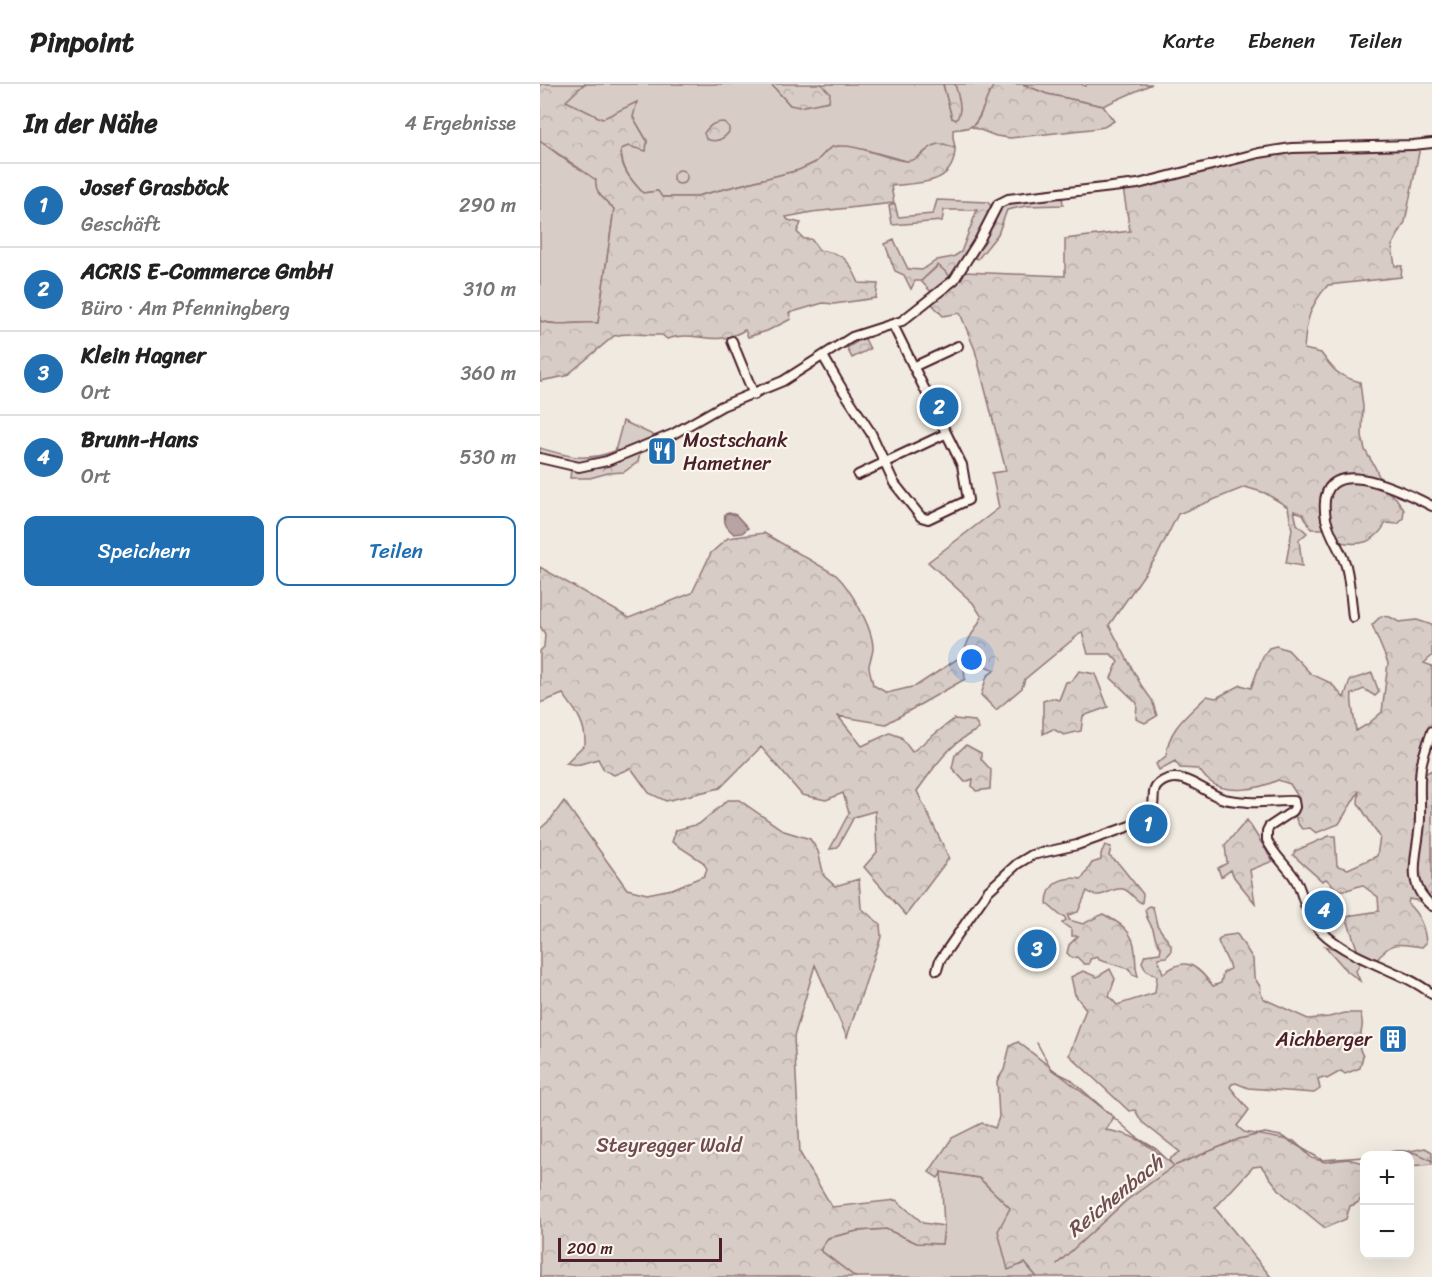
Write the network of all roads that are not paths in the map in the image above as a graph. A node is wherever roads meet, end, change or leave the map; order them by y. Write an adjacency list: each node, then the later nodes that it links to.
1 (1432, 143): 2 (street)
2 (893, 325): 5 (street); 6 (street)
3 (732, 341): 7 (street)
4 (958, 346): 6 (street)
5 (823, 356): 7 (street); 10 (street)
6 (913, 367): 8 (street)
7 (754, 395): 9 (street)
8 (945, 434): 10 (street); 10 (street)
9 (540, 458)
10 (884, 463): 11 (street)
11 (858, 475)
12 (1432, 506): 13 (street)
13 (1353, 617)
14 (1432, 731): 15 (street)
15 (1432, 906)
16 (937, 970): 17 (street)
17 (1432, 994)

